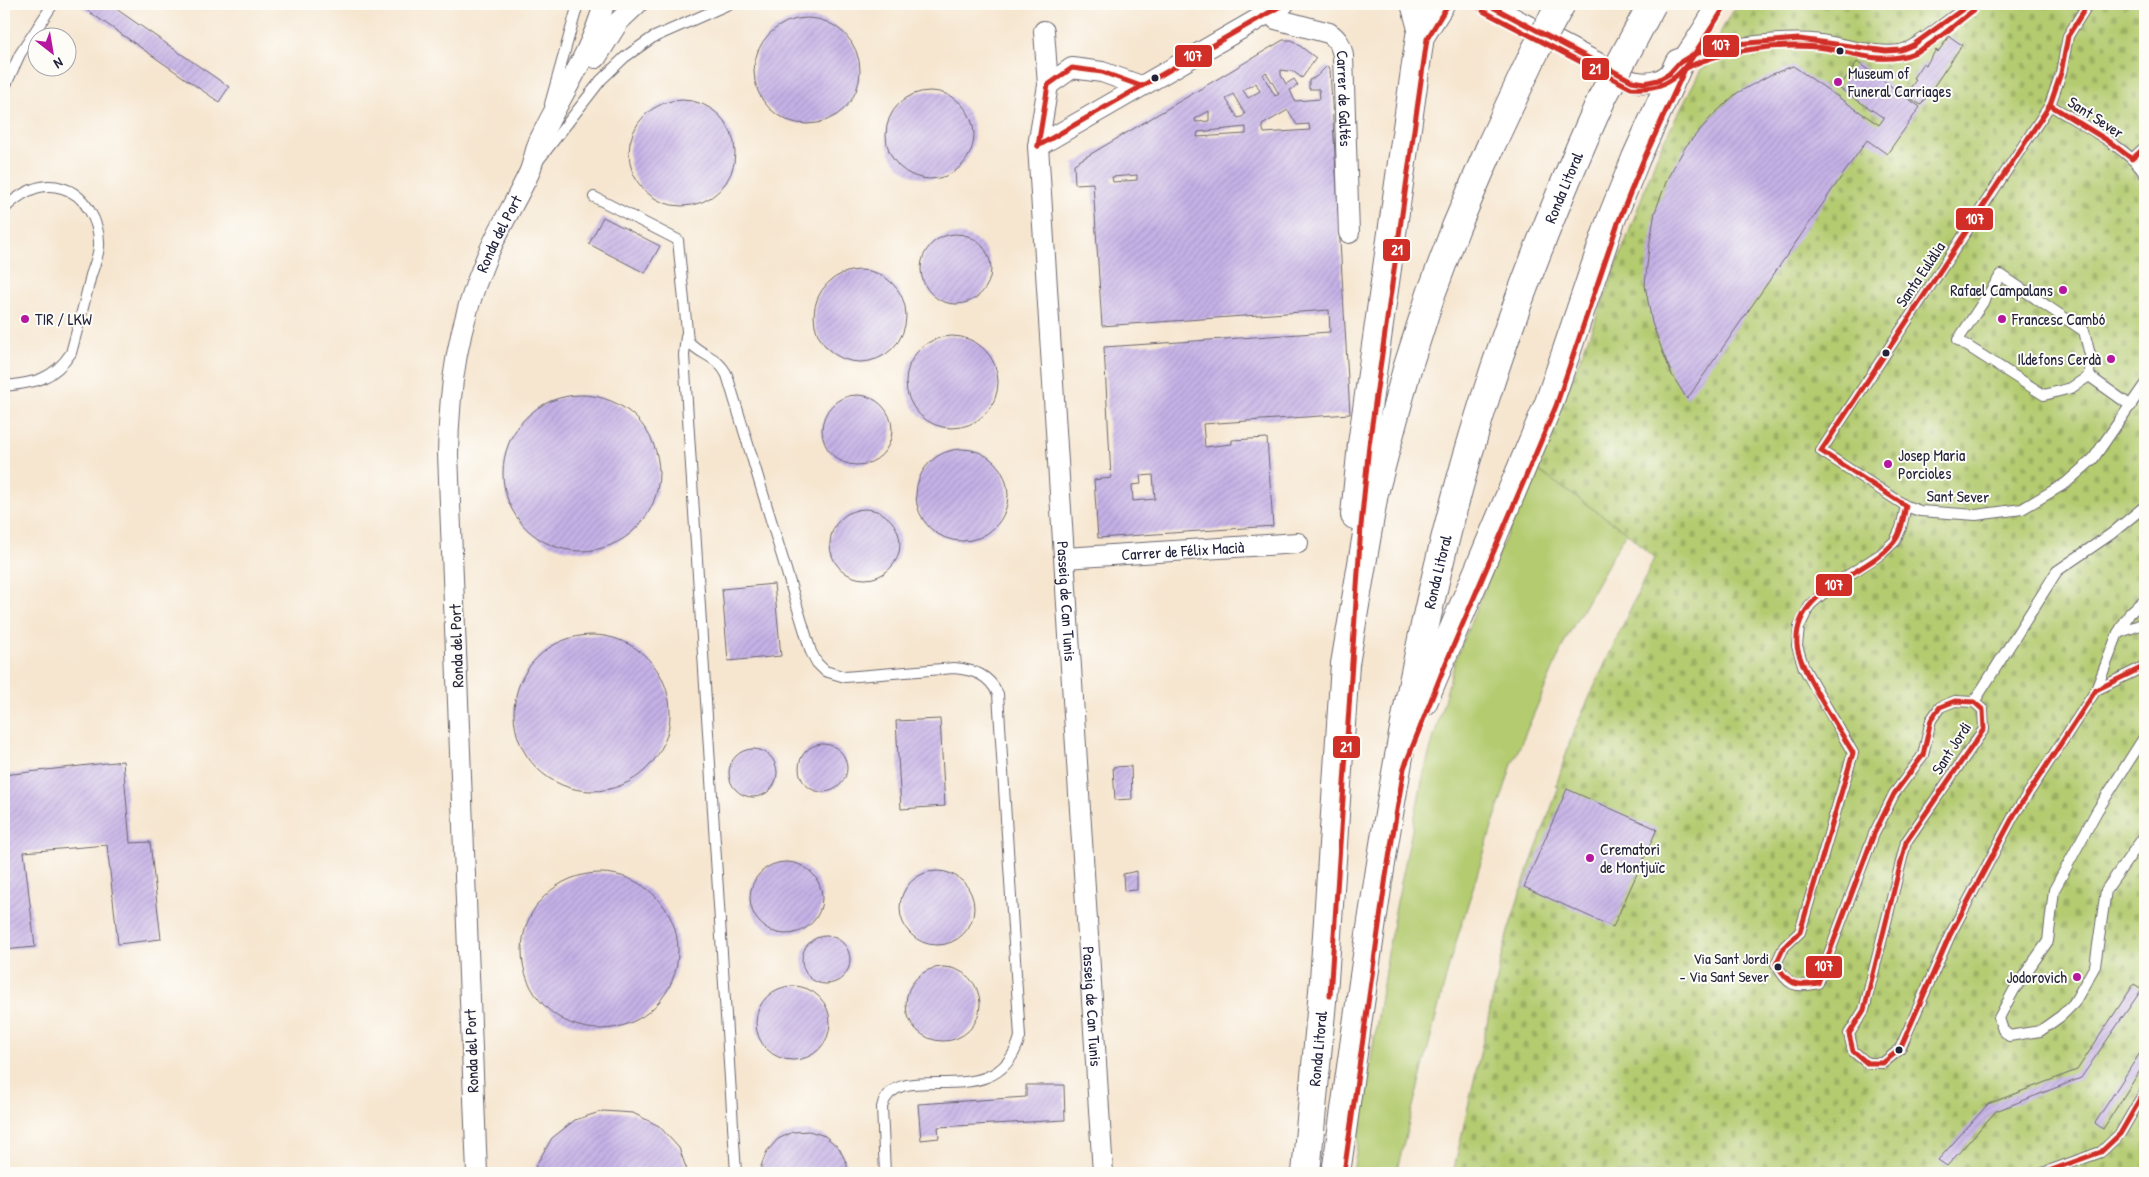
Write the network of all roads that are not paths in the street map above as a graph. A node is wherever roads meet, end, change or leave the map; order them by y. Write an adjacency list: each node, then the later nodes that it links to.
1 (53, 4): 22 (lane)
2 (578, 4): 24 (lane)
3 (604, 4): 24 (street)
4 (637, 4): 24 (street)
5 (729, 4): 24 (lane)
6 (1411, 4): 17 (street)
7 (1440, 4): 17 (highway)
8 (1487, 4): 18 (street)
9 (1515, 4): 18 (street)
10 (1561, 4): 45 (highway, Ronda Litoral, bridge)
11 (1652, 4): 50 (highway, Ronda Litoral, bridge)
12 (1718, 4): 19 (street)
13 (1970, 4): 19 (lane)
14 (2088, 4): 23 (lane, Santa Eulàlia)
15 (1278, 7): 21 (street); 31 (street, Carrer de Galtés)
16 (1044, 31): 20 (street, Passeig de Can Tunis)
17 (1420, 36): 45 (highway)
18 (1578, 52): 19 (street)
19 (1680, 63): 50 (highway)
20 (1048, 85): 21 (street); 25 (street, Passeig de Can Tunis)
21 (1141, 86): 25 (street)
22 (4, 89)
23 (2050, 105): 27 (lane, Sant Sever); 37 (lane, Santa Eulàlia)
24 (546, 141): 53 (street, Ronda del Port)
25 (1038, 146): 41 (street, Passeig de Can Tunis)
26 (2145, 147): 27 (lane)
27 (2132, 159): 28 (lane, Sant Sever)
28 (2145, 175)
29 (594, 197): 32 (lane)
30 (4, 209): 35 (lane)
31 (1349, 233)
32 (686, 334): 54 (lane); 55 (lane)
33 (2089, 376): 33 (lane); 36 (lane)
34 (2145, 384): 36 (lane, Sant Sever)
35 (4, 386)
36 (2131, 406): 38 (lane, Sant Sever)
37 (1821, 451): 38 (lane, Sant Sever)
38 (1906, 506): 48 (lane, Sant Jordi)
39 (2145, 506): 48 (lane)
40 (1298, 543): 41 (street, Carrer de Félix Macià)
41 (1065, 558): 56 (street, Passeig de Can Tunis)
42 (2145, 599): 44 (lane, Sant Jordi)
43 (2145, 624): 44 (lane)
44 (2118, 633): 47 (lane, Sant Jordi)
45 (1345, 664): 57 (highway, Ronda Litoral)
46 (2145, 666): 47 (lane)
47 (2096, 690): 48 (lane, Sant Jordi)
48 (1974, 702)
49 (2145, 736): 51 (lane)
50 (1397, 766): 58 (highway, Ronda Litoral)
51 (2145, 835)
52 (2145, 1091): 59 (lane)
53 (477, 1173)
54 (736, 1173)
55 (885, 1173)
56 (1103, 1173)
57 (1306, 1173)
58 (1336, 1173)
59 (2043, 1173)

